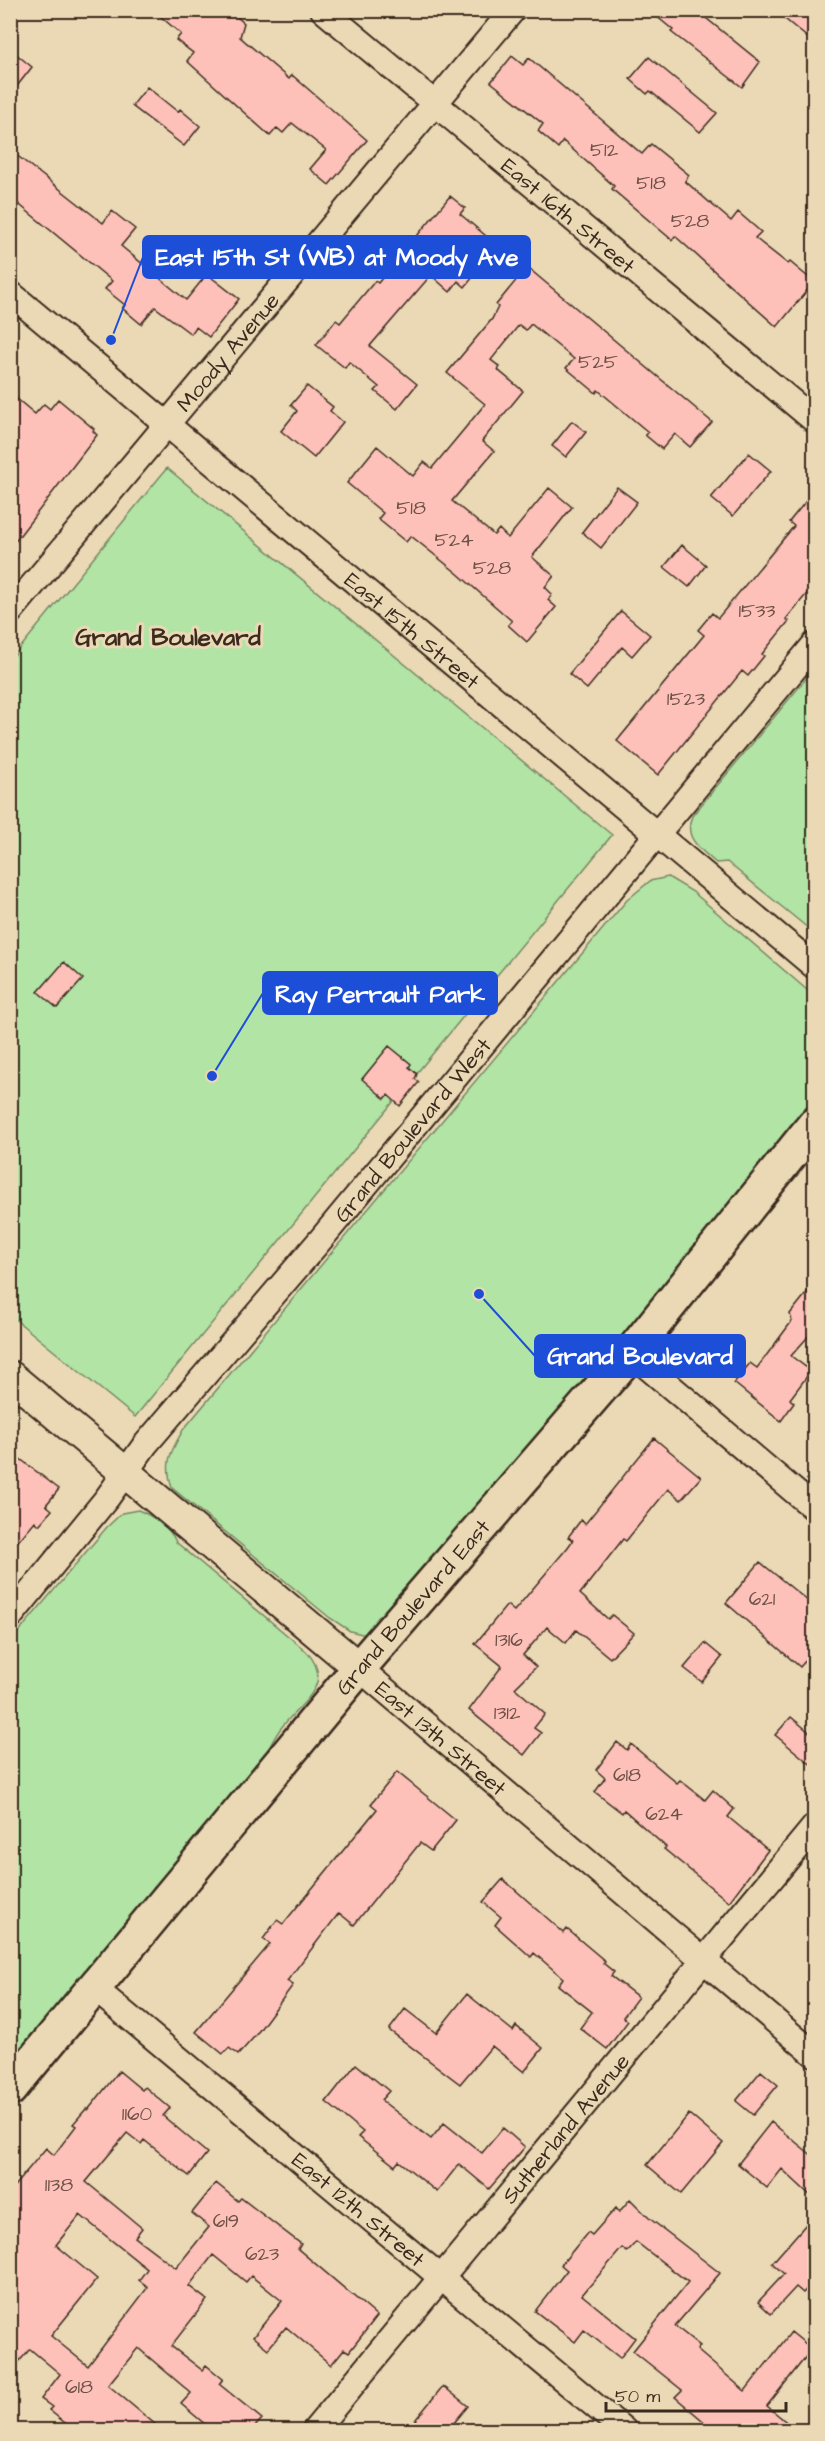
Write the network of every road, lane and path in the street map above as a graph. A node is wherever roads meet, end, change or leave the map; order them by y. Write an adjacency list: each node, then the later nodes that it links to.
1 (323, 10): 3 (street, East 16th Street)
2 (513, 10): 3 (street, Moody Avenue)
3 (436, 105): 5 (street, East 16th Street); 6 (street, Moody Avenue)
4 (10, 293): 6 (street, East 15th Street)
5 (814, 420)
6 (168, 424): 7 (street, Moody Avenue); 9 (street, East 15th Street)
7 (10, 612)
8 (814, 645): 9 (street, Grand Boulevard West)
9 (657, 833): 10 (street, East 15th Street); 14 (street, Grand Boulevard West)
10 (814, 966)
11 (814, 1125): 12 (main road, Grand Boulevard East)
12 (631, 1353): 15 (street); 17 (main road, Grand Boulevard East)
13 (10, 1376): 14 (street, East 13th Street)
14 (126, 1472): 16 (street, Grand Boulevard West); 17 (street, East 13th Street)
15 (814, 1508)
16 (10, 1617)
17 (359, 1668): 19 (street, East 13th Street); 20 (main road, Grand Boulevard East)
18 (814, 1827): 19 (street, Sutherland Avenue)
19 (702, 1961): 21 (street, East 13th Street); 23 (street, Sutherland Avenue)
20 (94, 1988): 22 (main road, Grand Boulevard East); 23 (street, East 12th Street)
21 (814, 2054)
22 (10, 2089)
23 (441, 2276): 24 (street, Sutherland Avenue); 25 (street, East 12th Street)
24 (315, 2430)
25 (624, 2430)

